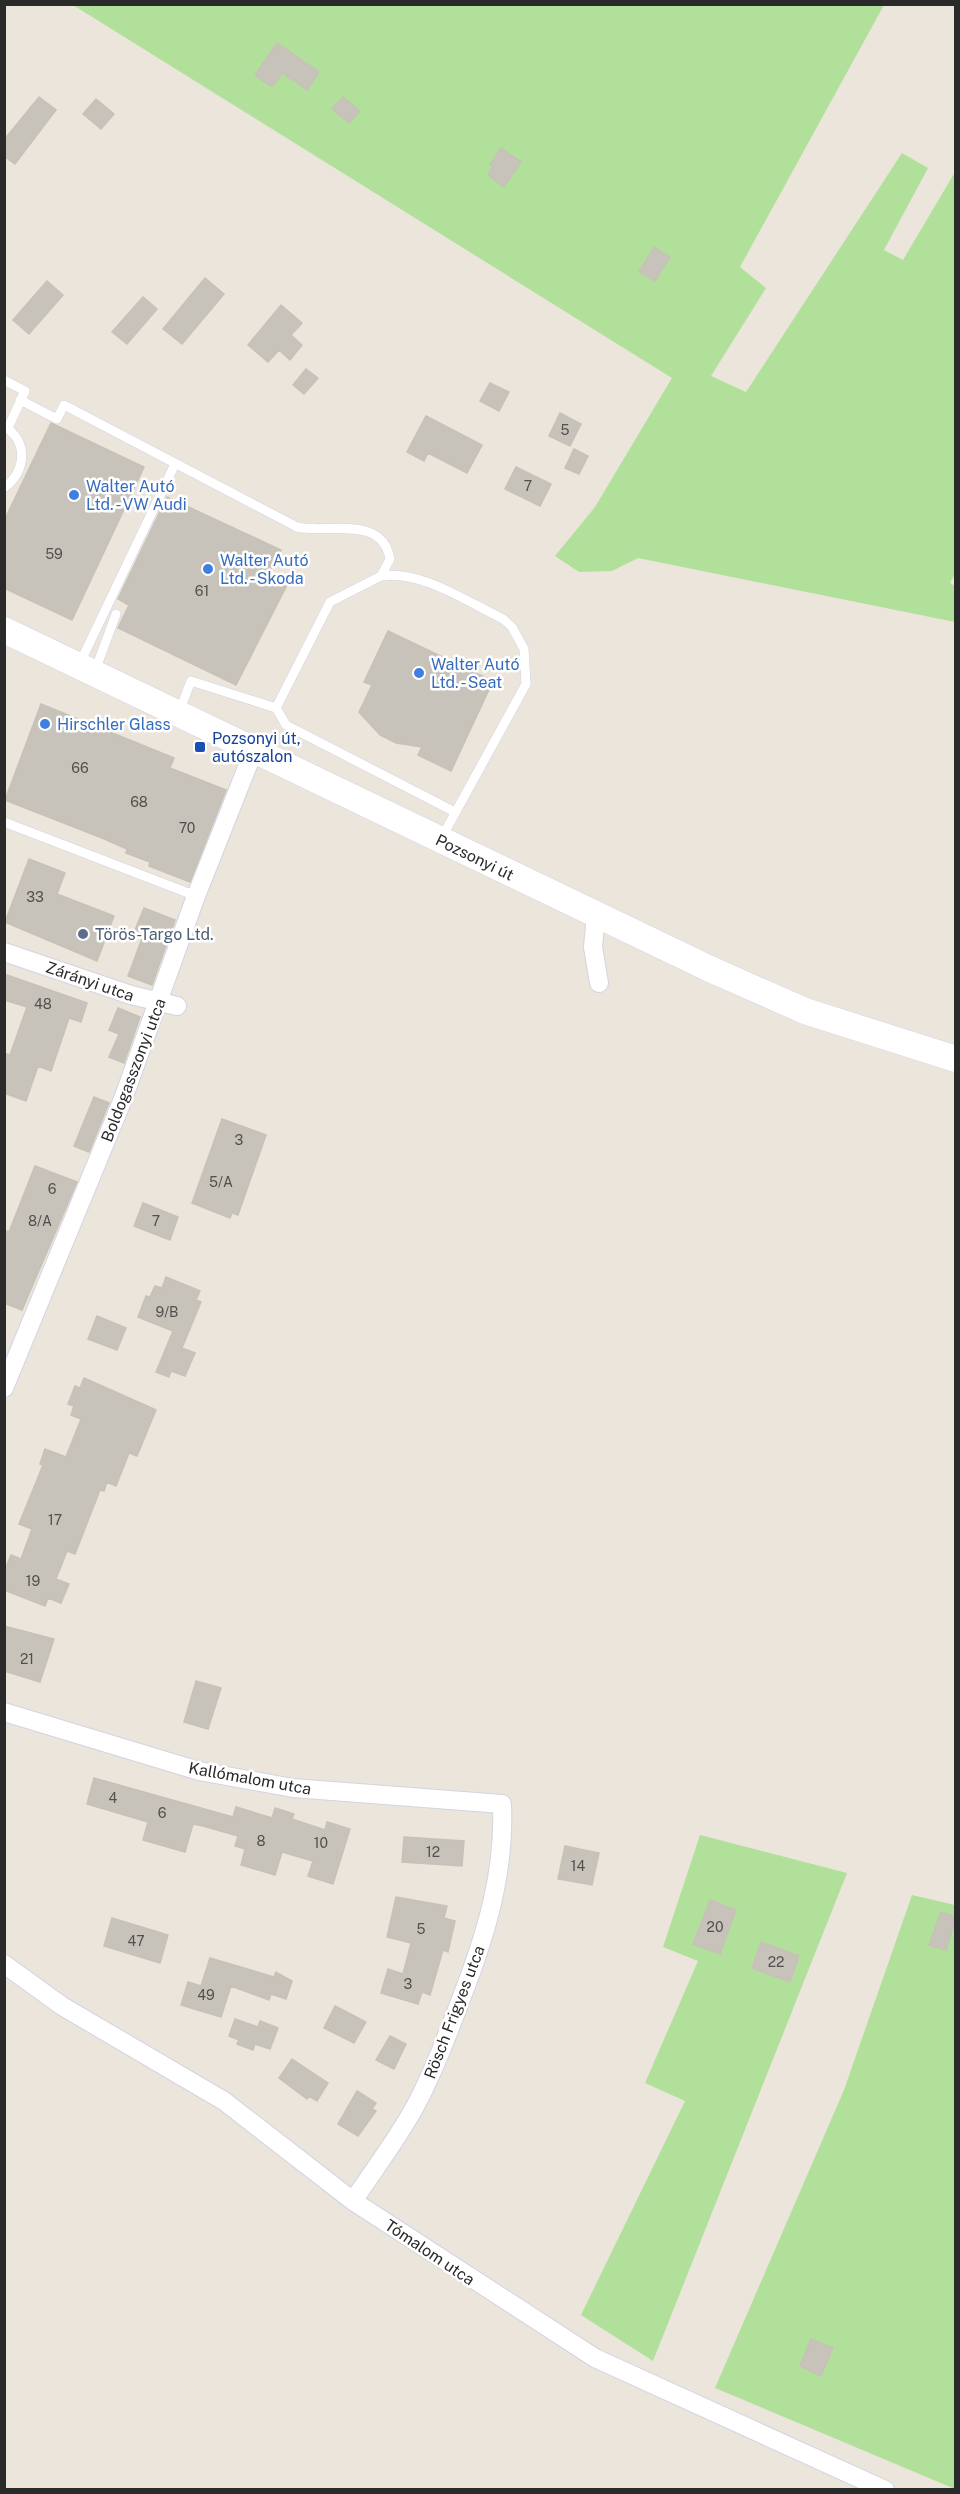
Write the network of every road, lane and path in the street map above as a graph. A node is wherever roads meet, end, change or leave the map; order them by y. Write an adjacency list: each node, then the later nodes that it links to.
1 (4, 380): 2 (lane)
2 (20, 400): 3 (lane); 4 (lane)
3 (6, 427): 5 (lane)
4 (175, 464): 6 (lane); 9 (lane)
5 (4, 488)
6 (381, 576): 10 (lane); 13 (lane)
7 (116, 614): 9 (lane)
8 (4, 630): 9 (main road, Pozsonyi út)
9 (86, 670): 11 (main road, Pozsonyi út)
10 (276, 708): 11 (lane); 13 (lane)
11 (178, 714): 12 (main road, Pozsonyi út)
12 (254, 750): 15 (main road, Pozsonyi út); 16 (street, Boldogasszonyi utca)
13 (455, 813): 15 (lane)
14 (4, 822): 16 (lane)
15 (441, 840): 17 (main road, Pozsonyi út)
16 (196, 896): 20 (street, Boldogasszonyi utca)
17 (596, 915): 19 (street); 21 (main road, Pozsonyi út)
18 (4, 952): 20 (street, Zárányi utca)
19 (599, 983)
20 (168, 1005): 22 (street, Boldogasszonyi utca)
21 (956, 1059)
22 (4, 1388)
23 (4, 1712): 24 (street, Kallómalom utca)
24 (502, 1803): 26 (street, Rösch Frigyes utca)
25 (4, 1964): 26 (street, Tómalom utca)
26 (353, 2201): 27 (street, Tómalom utca)
27 (885, 2490)

